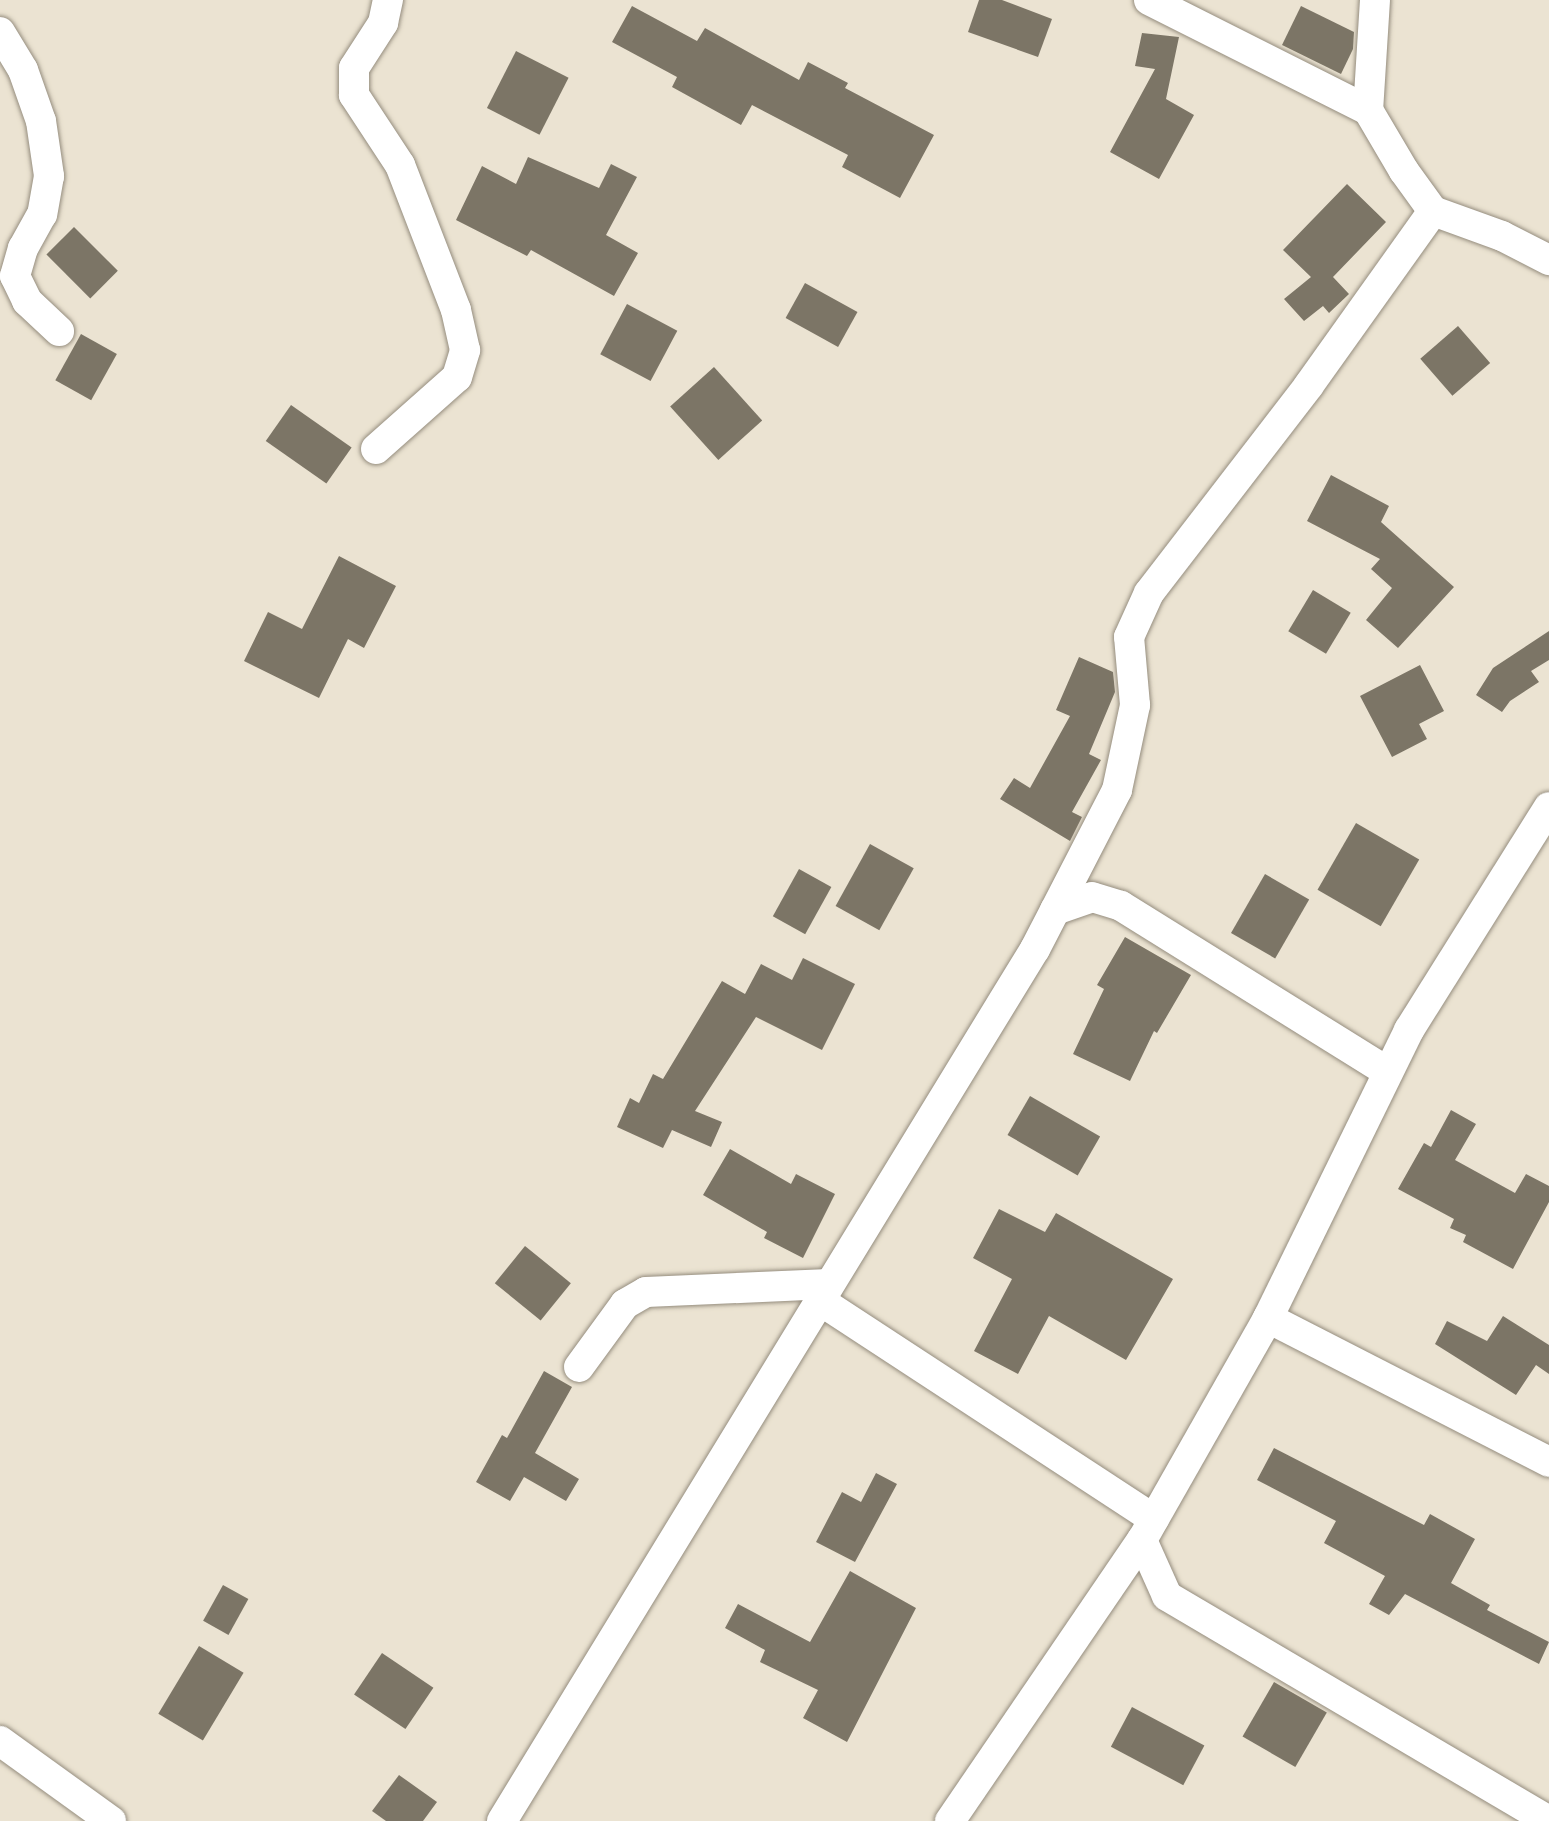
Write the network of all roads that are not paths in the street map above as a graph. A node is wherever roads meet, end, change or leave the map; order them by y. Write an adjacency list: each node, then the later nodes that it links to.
1 (388, 0): 9 (street)
2 (1149, 0): 5 (street)
3 (1375, 0): 5 (street)
4 (0, 32): 8 (street)
5 (1368, 110): 6 (street)
6 (1433, 210): 7 (street); 11 (street)
7 (1549, 260)
8 (59, 331)
9 (376, 449)
10 (1549, 808): 12 (street)
11 (1055, 910): 12 (street); 13 (street)
12 (1388, 1072): 14 (street)
13 (824, 1292): 15 (street); 17 (street); 20 (street)
14 (1268, 1318): 16 (street); 17 (street)
15 (579, 1367)
16 (1549, 1462)
17 (1148, 1530): 21 (street); 22 (street)
18 (0, 1741): 19 (street)
19 (111, 1821)
20 (502, 1821)
21 (950, 1821)
22 (1549, 1821)

